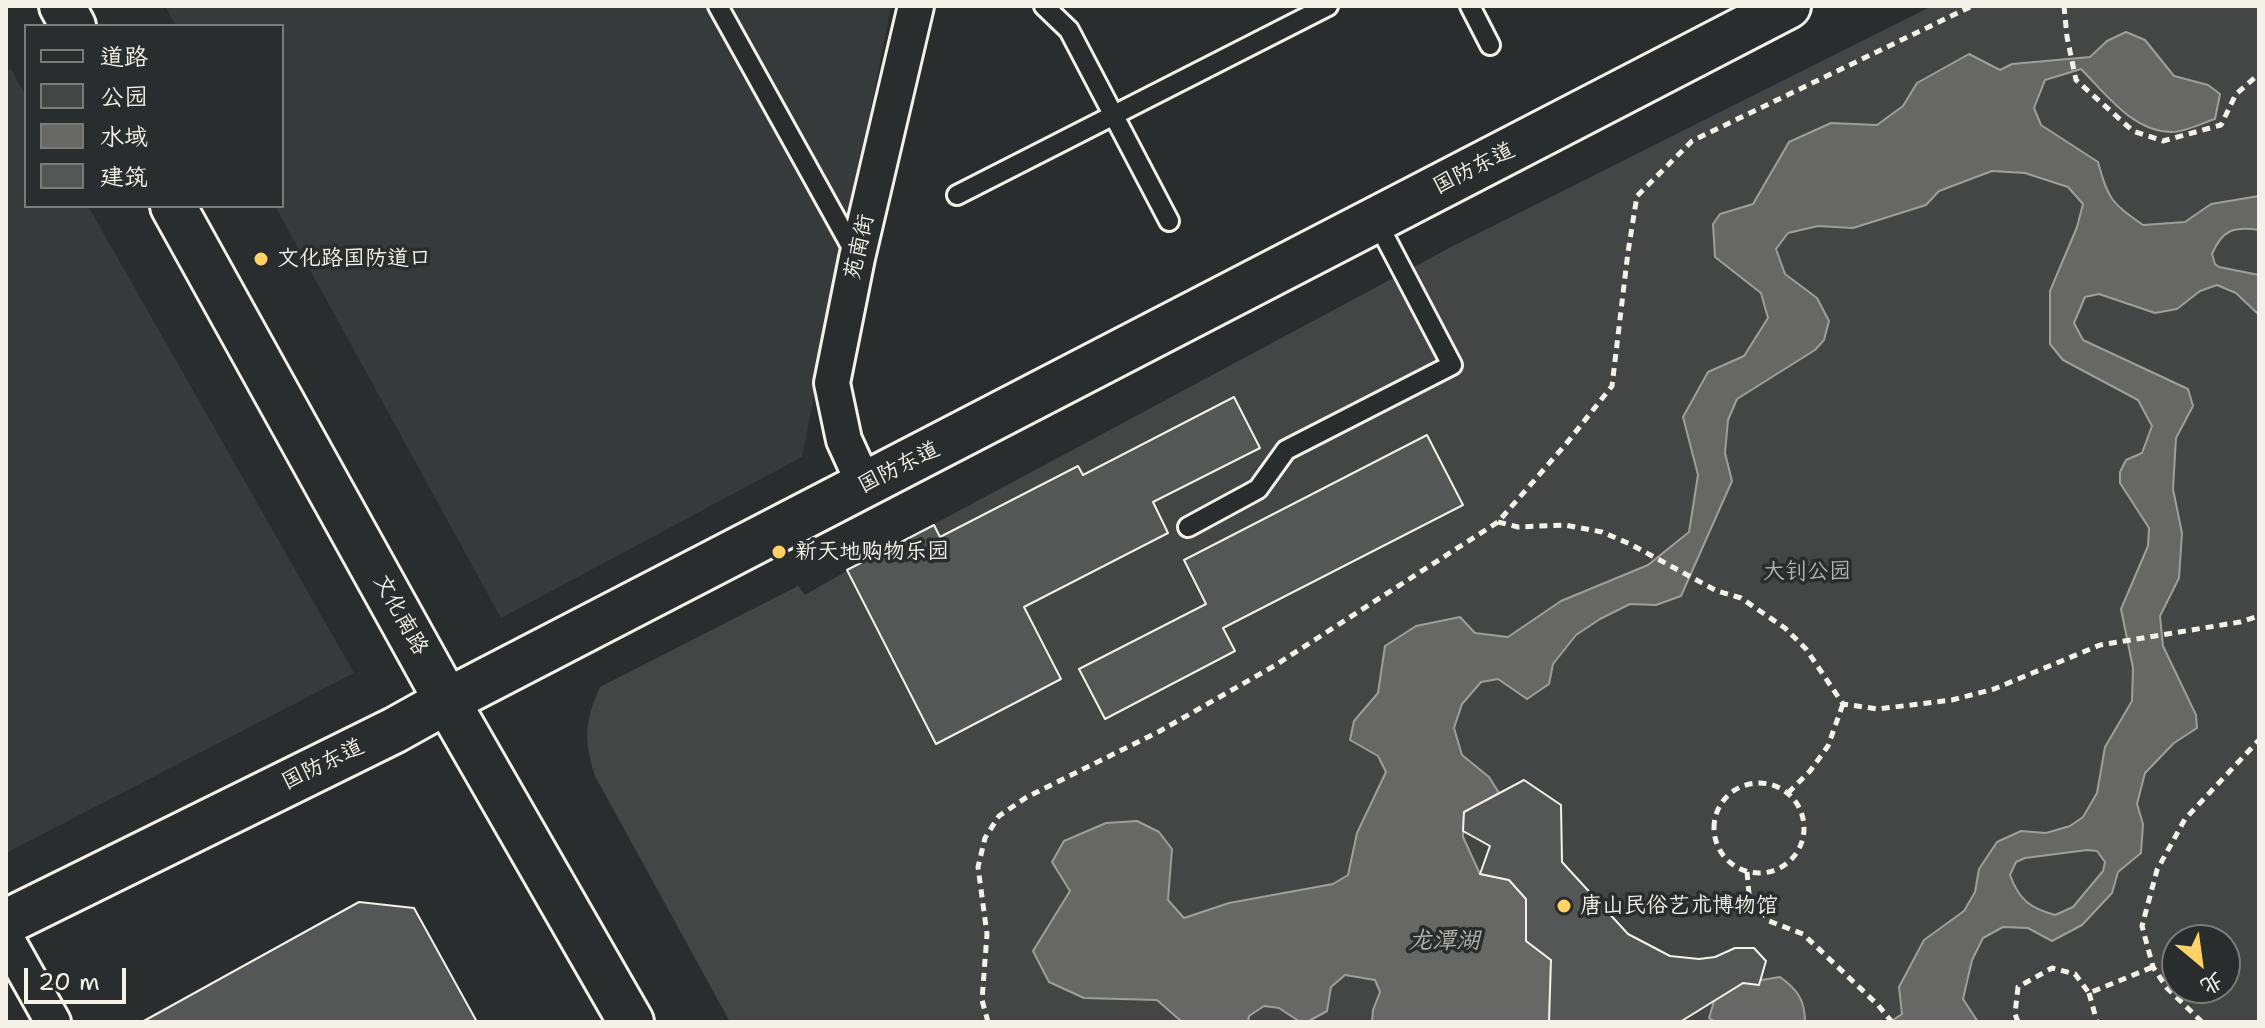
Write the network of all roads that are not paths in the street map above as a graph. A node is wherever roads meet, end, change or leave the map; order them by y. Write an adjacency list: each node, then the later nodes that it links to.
1 (62, 6): 8 (street)
2 (718, 6): 15 (lane)
3 (916, 6): 15 (street, 苑南街)
4 (1044, 6): 10 (lane)
5 (1328, 6): 10 (lane)
6 (1470, 6): 9 (lane)
7 (1788, 6): 13 (street, 国防东道)
8 (72, 24)
9 (1490, 45)
10 (1113, 115): 11 (lane); 14 (lane)
11 (957, 195)
12 (174, 208): 18 (street, 文化南路)
13 (1376, 220): 16 (street, 国防东道); 17 (lane)
14 (1169, 221)
15 (857, 258): 16 (street, 苑南街)
16 (865, 486): 18 (street, 国防东道)
17 (1188, 527)
18 (447, 701): 19 (street, 国防东道); 22 (street, 文化南路)
19 (6, 922)
20 (6, 938): 21 (street)
21 (53, 1022)
22 (631, 1022)

